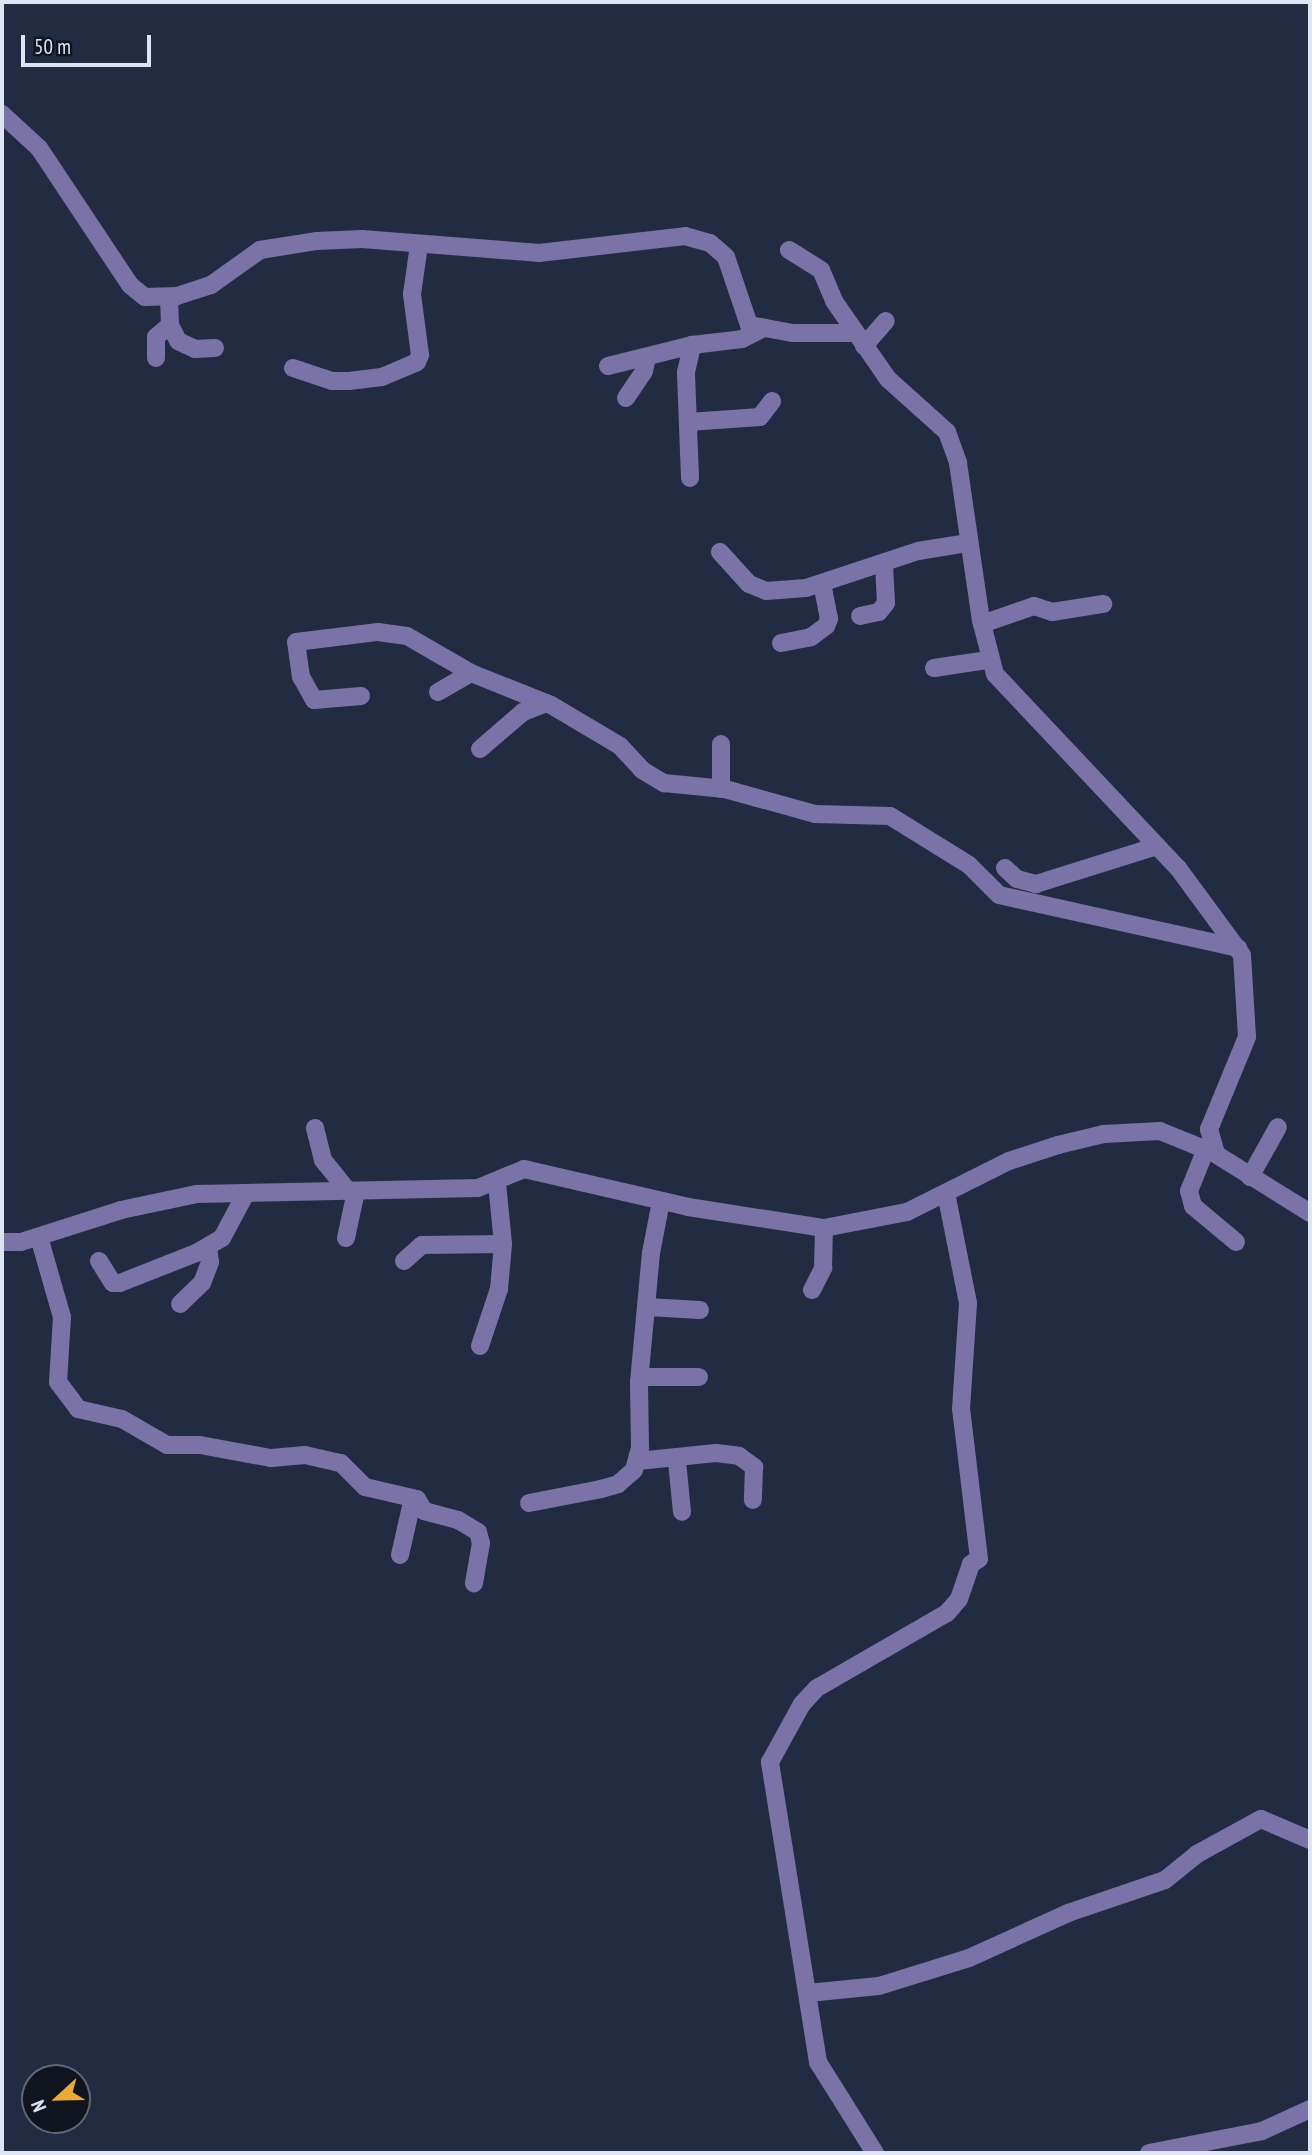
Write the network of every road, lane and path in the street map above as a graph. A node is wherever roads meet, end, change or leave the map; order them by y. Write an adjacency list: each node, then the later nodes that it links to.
1 (2, 114): 4 (street)
2 (419, 245): 4 (street); 7 (street); 14 (street)
3 (789, 250): 8 (street)
4 (169, 297): 6 (street)
5 (886, 321): 8 (street)
6 (170, 325): 10 (street); 12 (street)
7 (764, 328): 8 (street); 9 (street)
8 (860, 339): 19 (street)
9 (692, 345): 11 (street); 17 (street)
10 (215, 348)
11 (648, 357): 13 (street); 15 (street)
12 (156, 358)
13 (608, 366)
14 (293, 368)
15 (626, 398)
16 (772, 401): 17 (street)
17 (689, 422): 18 (street)
18 (690, 478)
19 (968, 543): 21 (street); 25 (street)
20 (720, 552): 22 (street)
21 (884, 564): 22 (street); 24 (street)
22 (822, 584): 26 (street)
23 (1103, 604): 25 (street)
24 (860, 616)
25 (982, 624): 27 (street)
26 (780, 643)
27 (988, 660): 28 (street); 36 (street)
28 (934, 668)
29 (471, 673): 30 (street); 31 (street); 32 (street)
30 (438, 692)
31 (361, 696)
32 (546, 703): 34 (street); 35 (street)
33 (721, 744): 35 (street)
34 (480, 749)
35 (721, 789): 38 (street)
36 (1157, 846): 37 (street); 38 (street)
37 (1005, 868)
38 (1238, 948): 41 (street)
39 (1278, 1127): 42 (street)
40 (315, 1128): 44 (street)
41 (1211, 1152): 42 (street); 46 (street); 53 (street)
42 (1250, 1177): 48 (street)
43 (497, 1182): 44 (street); 47 (street); 54 (street)
44 (352, 1191): 45 (street); 51 (street)
45 (246, 1193): 50 (street); 55 (street)
46 (946, 1193): 49 (street); 74 (street)
47 (661, 1201): 49 (street); 60 (street)
48 (1310, 1213)
49 (824, 1228): 58 (street)
50 (39, 1237): 52 (street); 67 (street)
51 (346, 1238)
52 (2, 1242)
53 (1236, 1242)
54 (503, 1244): 57 (street); 62 (street)
55 (208, 1247): 56 (street); 59 (street)
56 (99, 1261)
57 (404, 1261)
58 (812, 1290)
59 (180, 1304)
60 (647, 1307): 61 (street); 63 (street)
61 (700, 1310)
62 (480, 1346)
63 (640, 1377): 64 (street); 65 (street)
64 (699, 1377)
65 (638, 1461): 66 (street); 69 (street)
66 (677, 1461): 68 (street); 70 (street)
67 (413, 1498): 71 (street); 72 (street)
68 (753, 1500)
69 (529, 1503)
70 (682, 1512)
71 (400, 1555)
72 (474, 1583)
73 (1310, 1840): 74 (street)
74 (808, 1993): 76 (street)
75 (1310, 2109): 77 (street)
76 (875, 2153)
77 (1149, 2153)

